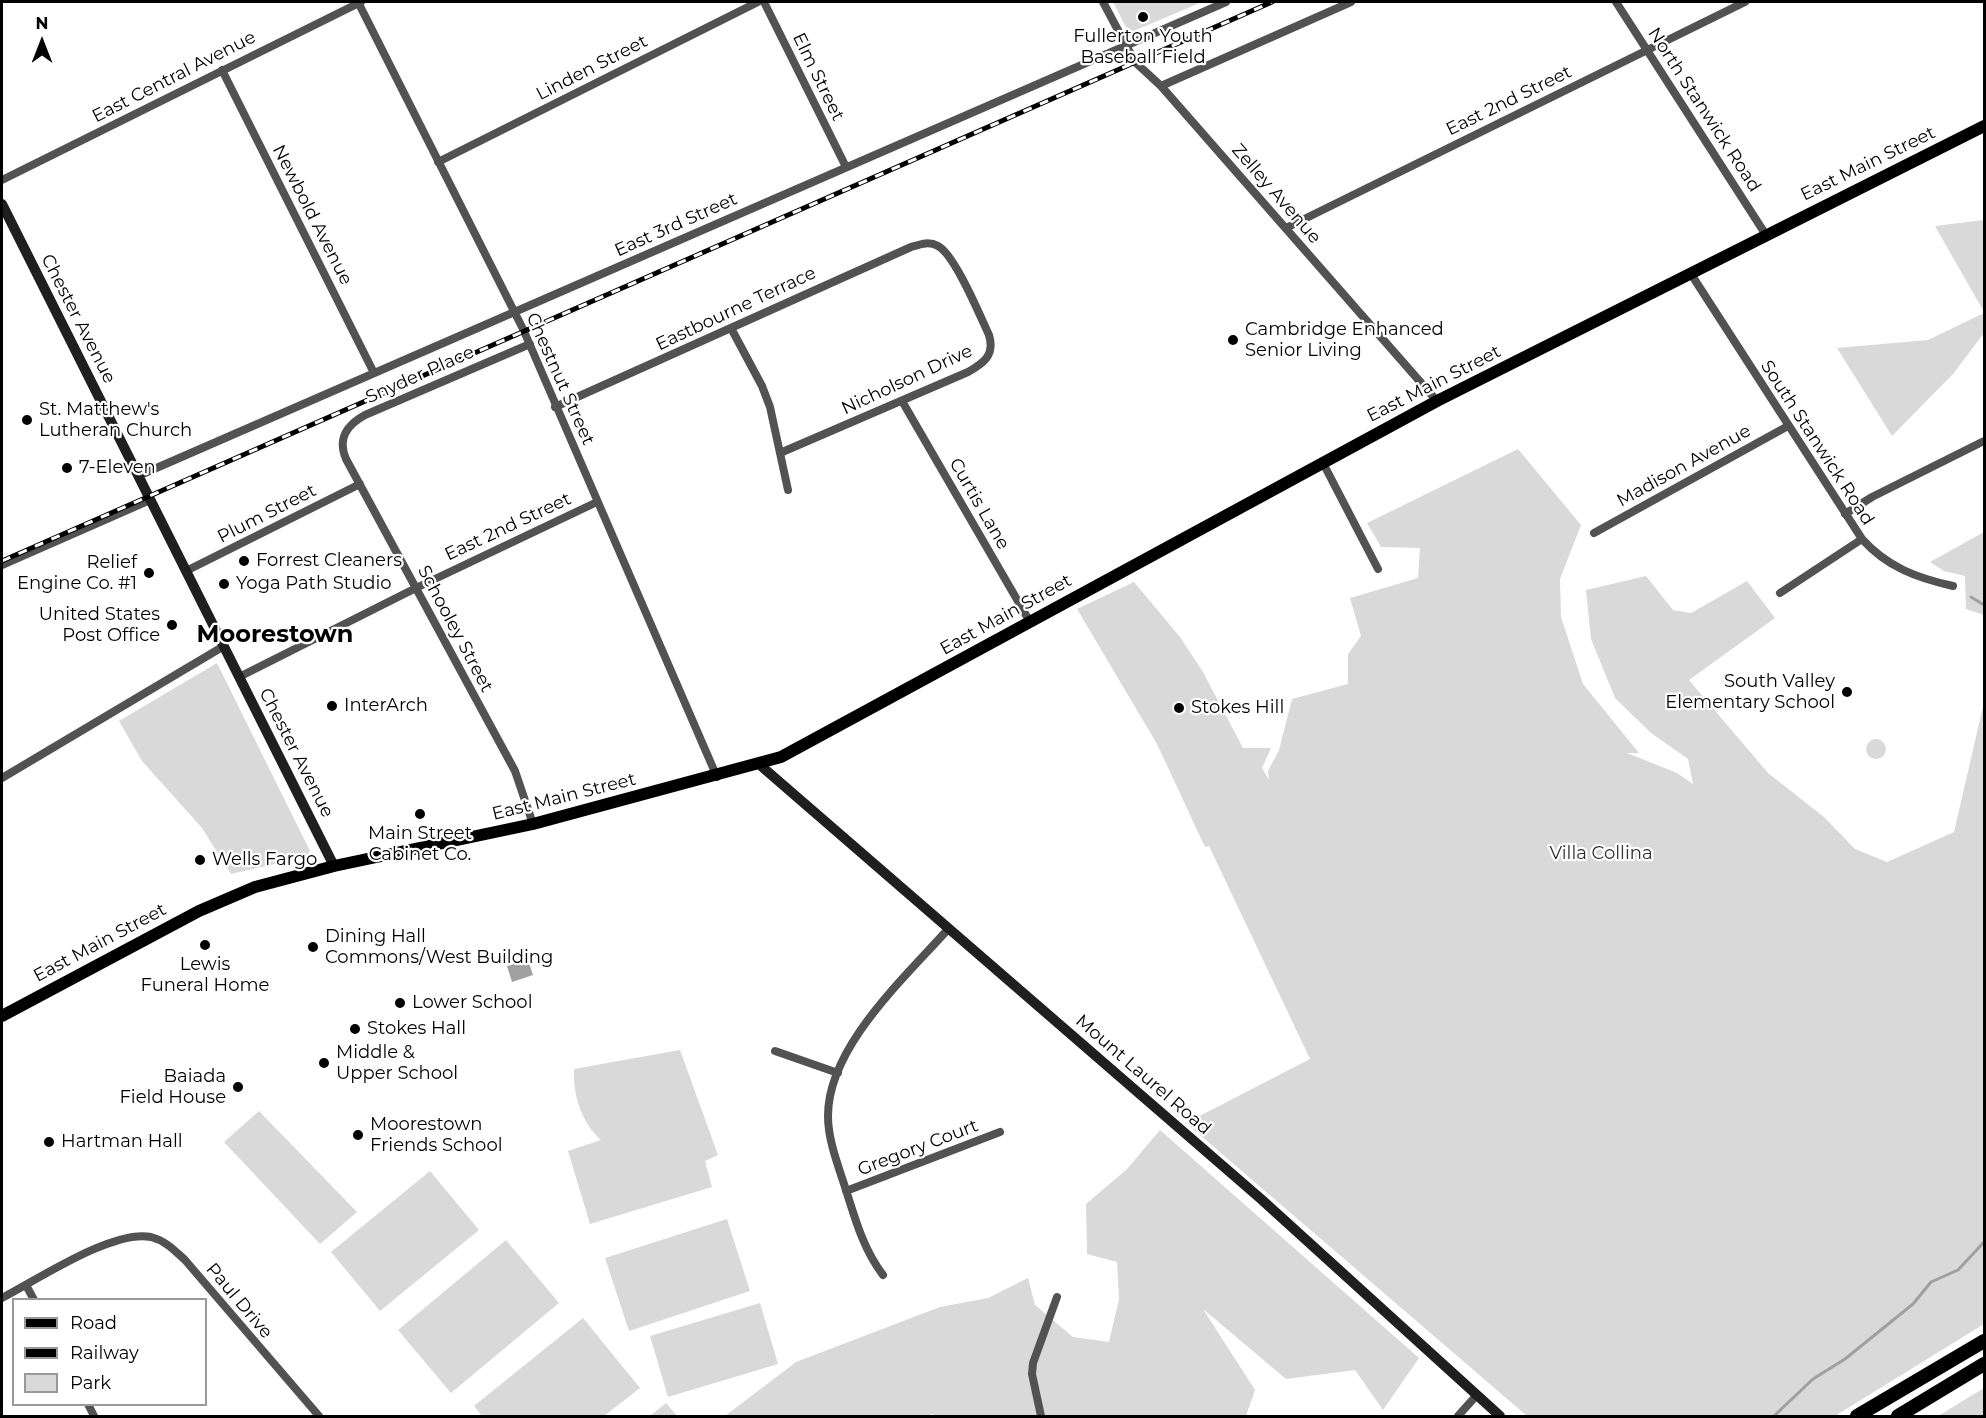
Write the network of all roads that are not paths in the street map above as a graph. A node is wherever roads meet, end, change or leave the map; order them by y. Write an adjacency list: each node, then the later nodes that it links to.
1 (359, 2): 11 (street, East Central Avenue); 14 (street, Chestnut Street)
2 (758, 2): 14 (street, Linden Street)
3 (764, 2): 15 (street, Elm Street)
4 (1103, 2): 9 (street, Zelley Avenue)
5 (1226, 2): 9 (street, East 3rd Street)
6 (1351, 2): 12 (street)
7 (1616, 2): 10 (street, North Stanwick Road)
8 (1745, 2): 10 (street, East 2nd Street)
9 (1125, 45): 12 (street, Zelley Avenue); 15 (street, East 3rd Street)
10 (1648, 50): 18 (street, East 2nd Street); 19 (street, North Stanwick Road)
11 (222, 70): 16 (street, East Central Avenue); 25 (street, Newbold Avenue)
12 (1161, 86): 18 (street, Zelley Avenue)
13 (1984, 126): 19 (main road, East Main Street)
14 (438, 162): 22 (street, Chestnut Street)
15 (846, 167): 22 (street, East 3rd Street)
16 (2, 180)
17 (2, 204): 34 (main road, Chester Avenue)
18 (1286, 228): 27 (street, Zelley Avenue)
19 (1766, 235): 21 (main road, East Main Street)
20 (930, 243): 23 (street, Eastbourne Terrace); 26 (street, Nicholson Drive)
21 (1691, 274): 27 (main road, East Main Street); 29 (street, South Stanwick Road)
22 (514, 312): 24 (street, Chestnut Street); 25 (street, East 3rd Street)
23 (732, 330): 28 (street, Eastbourne Terrace); 32 (street)
24 (530, 344): 28 (street, Chestnut Street); 31 (street, Snyder Place)
25 (374, 373): 34 (street, East 3rd Street)
26 (902, 401): 32 (street, Nicholson Drive); 48 (street, Curtis Lane)
27 (1437, 401): 33 (main road, East Main Street)
28 (555, 407): 38 (street, Chestnut Street)
29 (1788, 426): 39 (street, South Stanwick Road); 40 (street, Madison Avenue)
30 (1984, 441): 39 (street)
31 (343, 452): 35 (street, Schooley Street)
32 (780, 453): 36 (street)
33 (1323, 463): 43 (street); 48 (main road, East Main Street)
34 (138, 476): 37 (main road, Chester Avenue)
35 (360, 484): 44 (street, Plum Street); 46 (street, Schooley Street)
36 (788, 490)
37 (150, 500): 42 (street); 44 (main road, Chester Avenue)
38 (597, 502): 46 (street, East 2nd Street); 52 (street, Chestnut Street)
39 (1845, 514): 41 (street, South Stanwick Road)
40 (1594, 533)
41 (1862, 539): 45 (street, South Stanwick Road); 47 (street)
42 (2, 565)
43 (1378, 569)
44 (186, 571): 49 (main road, Chester Avenue)
45 (1953, 586)
46 (416, 588): 50 (street, East 2nd Street); 54 (street, Schooley Street)
47 (1780, 593)
48 (1030, 622): 51 (main road, East Main Street)
49 (224, 646): 50 (main road, Chester Avenue); 53 (street)
50 (239, 677): 55 (main road, Chester Avenue)
51 (759, 765): 52 (main road, East Main Street); 56 (main road, Mount Laurel Road)
52 (717, 777): 54 (main road, East Main Street)
53 (2, 778)
54 (533, 824): 55 (main road, East Main Street)
55 (334, 866): 57 (main road, East Main Street)
56 (949, 928): 59 (street); 69 (main road, Mount Laurel Road)
57 (2, 1016)
58 (775, 1051): 59 (street)
59 (838, 1073): 61 (street)
60 (1000, 1132): 61 (street, Gregory Court)
61 (846, 1191): 62 (street)
62 (883, 1275)
63 (26, 1285): 65 (street); 66 (street); 70 (street, Paul Drive)
64 (1057, 1297): 71 (street)
65 (2, 1298)
66 (33, 1298)
67 (1984, 1341): 74 (highway)
68 (1984, 1364): 75 (highway)
69 (1476, 1396): 72 (street); 73 (main road, Mount Laurel Road)
70 (319, 1416)
71 (1041, 1416)
72 (1458, 1416)
73 (1500, 1416)
74 (1857, 1416)
75 (1898, 1416)

